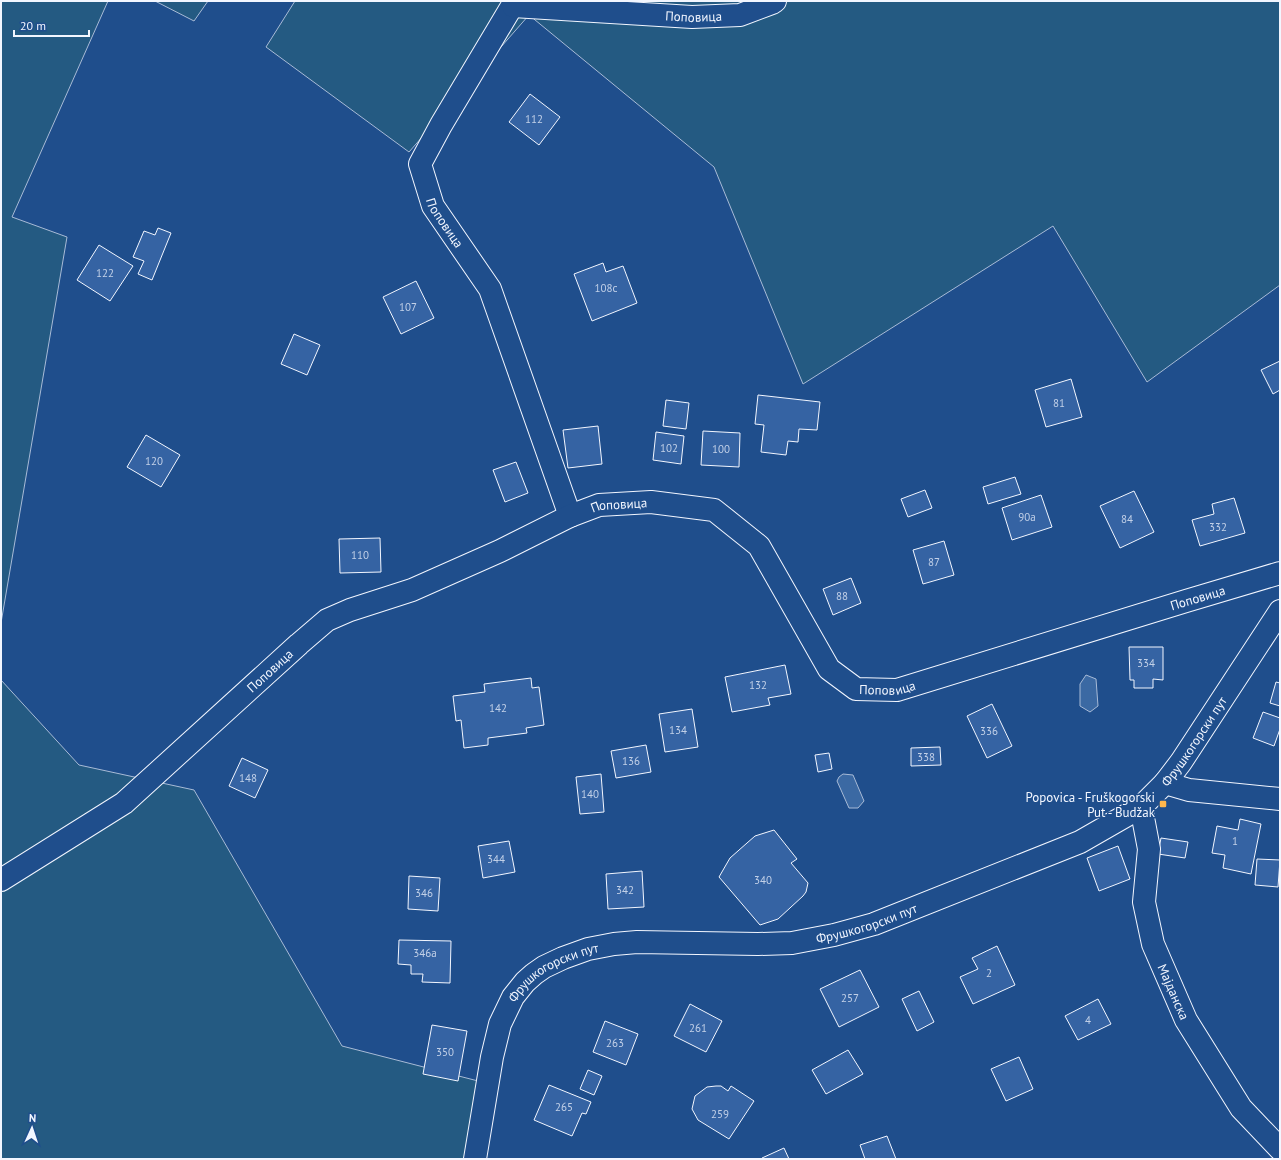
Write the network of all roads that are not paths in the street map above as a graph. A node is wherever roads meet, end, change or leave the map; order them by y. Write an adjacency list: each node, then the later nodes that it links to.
1 (775, 1): 2 (street, Поповица)
2 (514, 3): 3 (street, Поповица)
3 (570, 516): 4 (street, Поповица); 9 (street, Поповица)
4 (1280, 573)
5 (1280, 611): 6 (street, Фрушкогорски пут)
6 (1165, 783): 7 (street); 8 (street, Фрушкогорски пут)
7 (1280, 799)
8 (1141, 807): 10 (street, Мајданска); 11 (street, Фрушкогорски пут)
9 (1, 880)
10 (1280, 1150)
11 (475, 1159)

